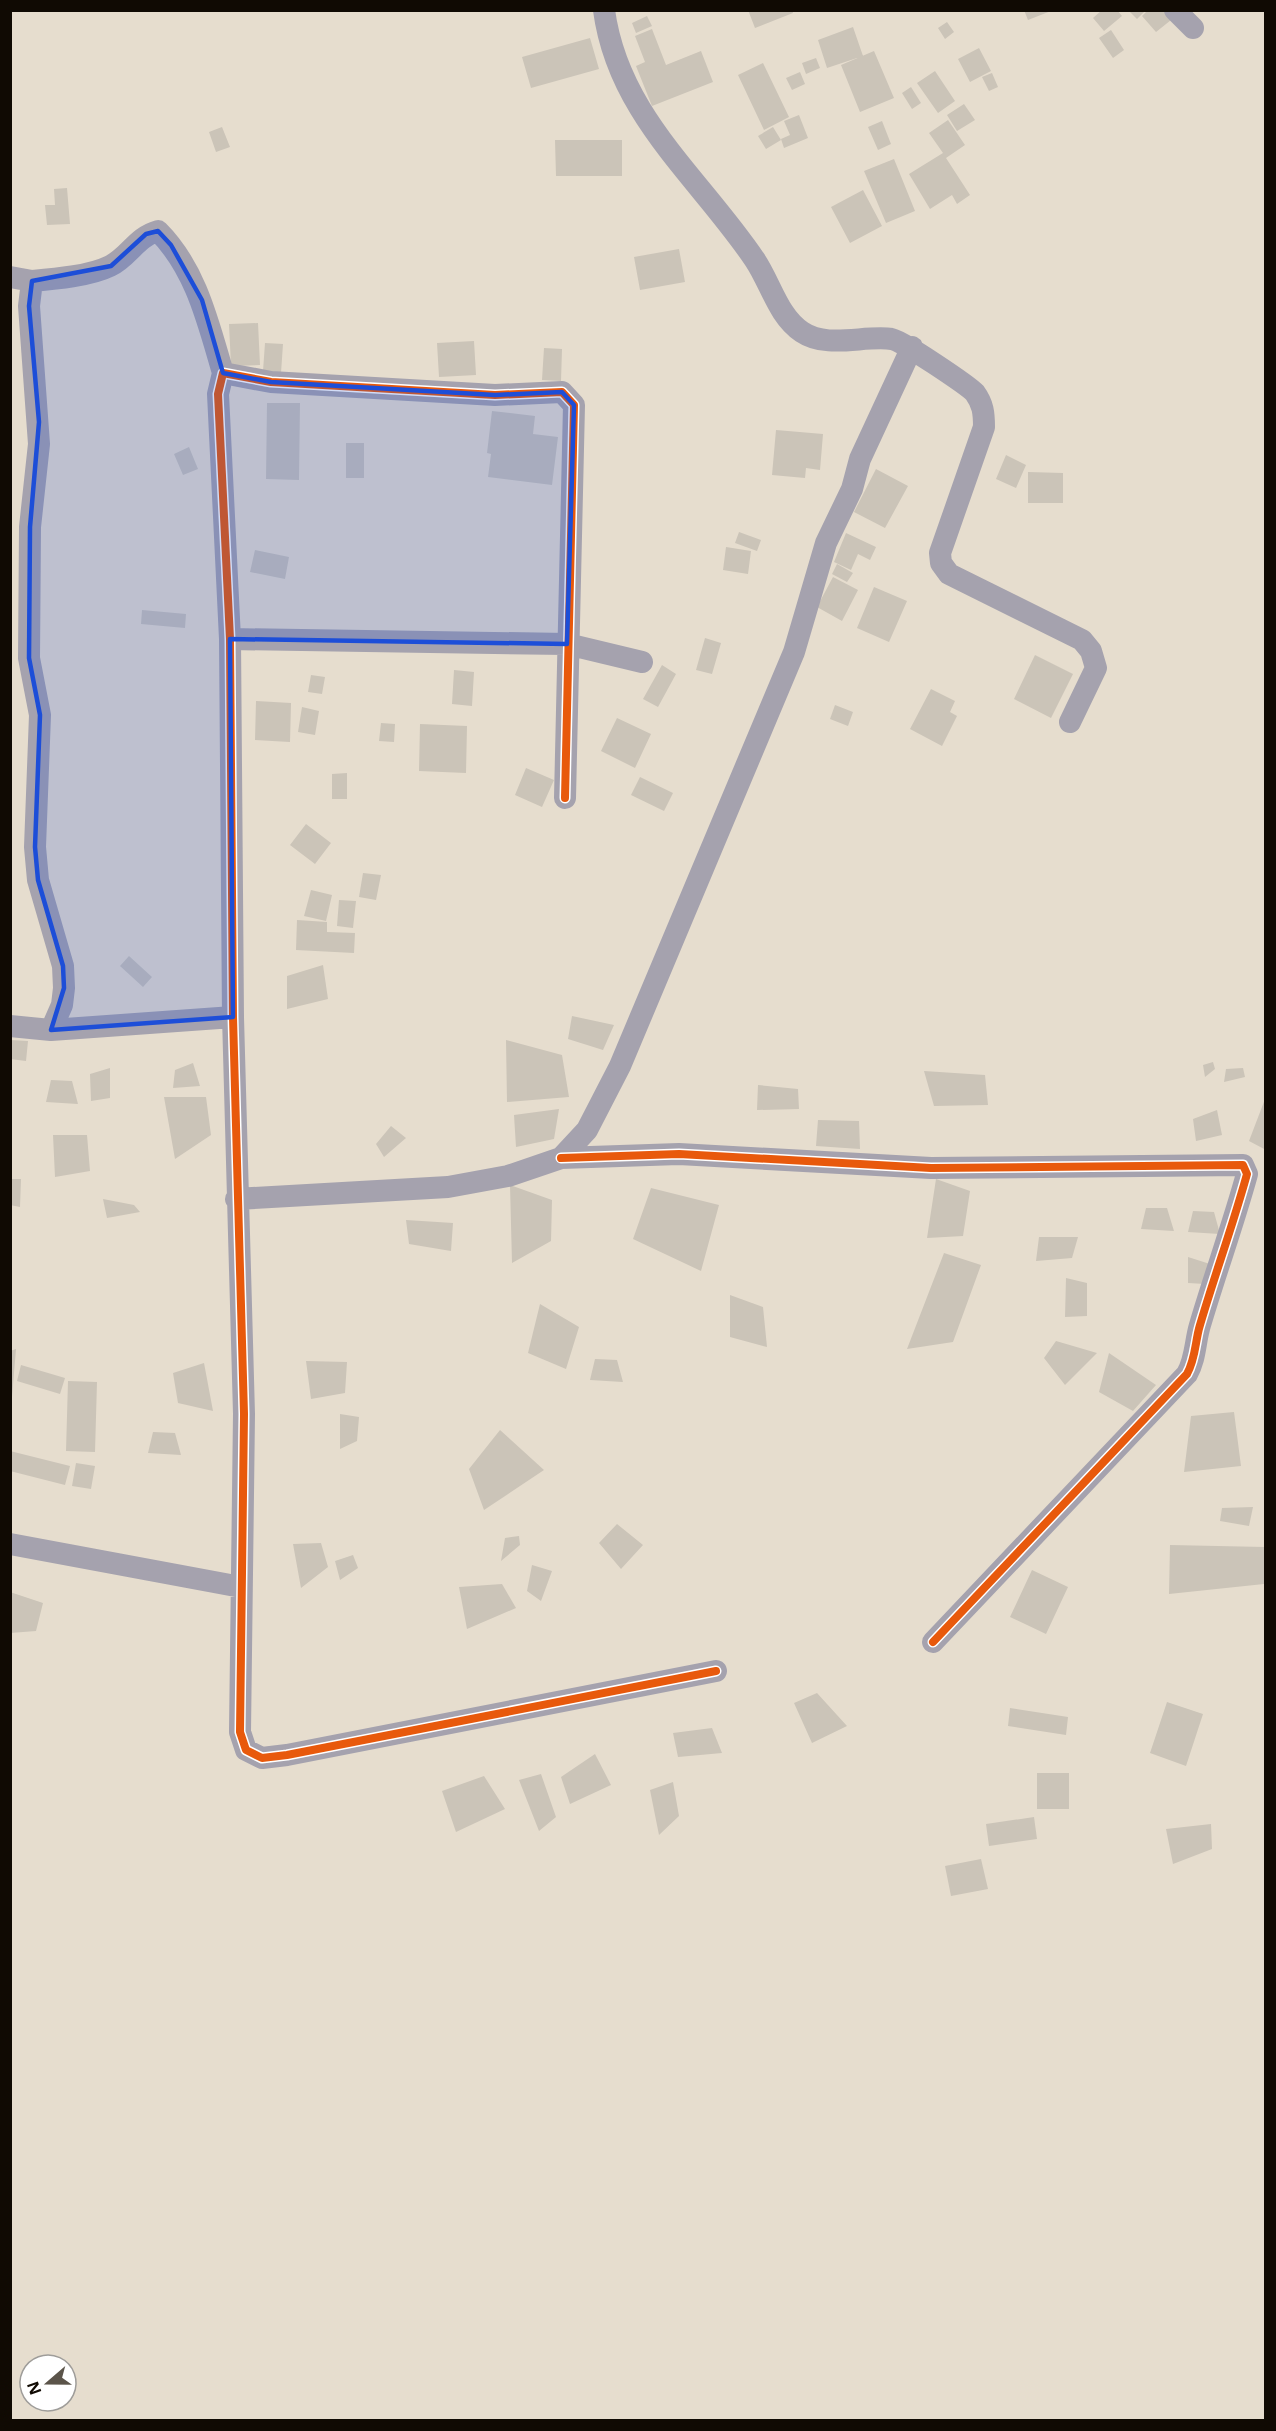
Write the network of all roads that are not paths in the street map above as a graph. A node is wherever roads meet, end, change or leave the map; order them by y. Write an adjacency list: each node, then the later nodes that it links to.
1 (604, 10): 5 (street)
2 (1175, 10): 3 (street)
3 (1193, 28)
4 (21, 279): 6 (street); 14 (street)
5 (912, 347): 10 (street); 15 (street)
6 (223, 373): 7 (street); 8 (street)
7 (230, 639): 8 (street); 12 (street)
8 (567, 644): 9 (street); 11 (street)
9 (642, 662)
10 (1070, 722)
11 (565, 798)
12 (233, 1017): 14 (street); 16 (street)
13 (10, 1026): 14 (street)
14 (51, 1030)
15 (561, 1158): 16 (street); 19 (street)
16 (236, 1199): 18 (street)
17 (10, 1544): 18 (street)
18 (240, 1587): 20 (street)
19 (933, 1642)
20 (716, 1671)

